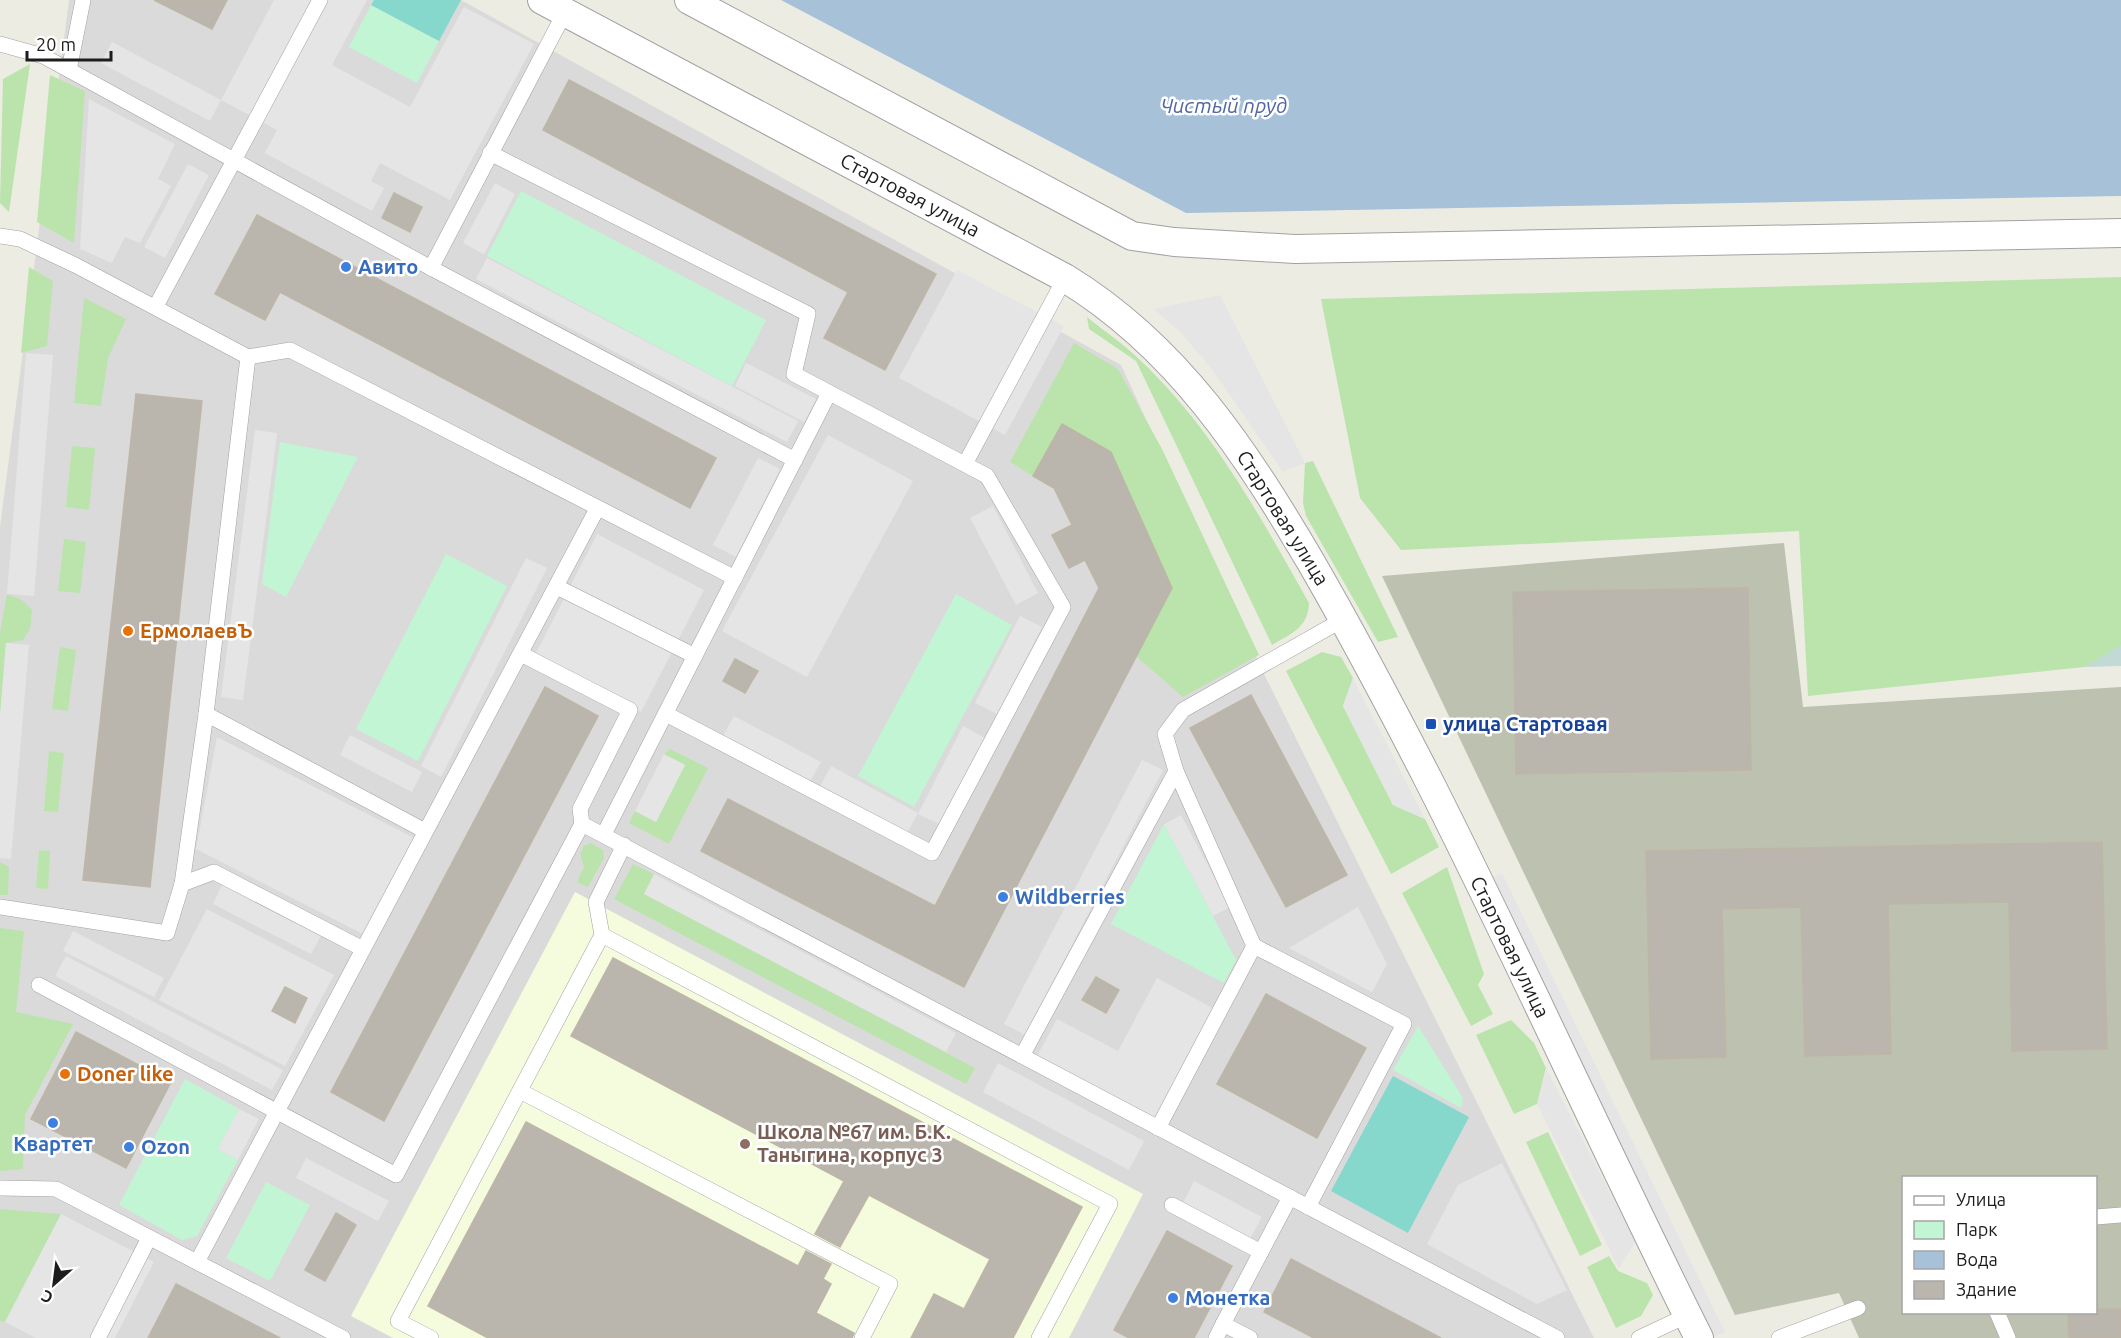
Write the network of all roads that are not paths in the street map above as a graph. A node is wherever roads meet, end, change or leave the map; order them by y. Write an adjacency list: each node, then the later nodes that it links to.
1 (82, 0): 6 (lane)
2 (320, 0): 8 (lane)
3 (689, 0): 9 (street)
4 (554, 6): 7 (lane); 12 (street, Стартовая улица)
5 (0, 44): 6 (lane)
6 (69, 70): 8 (lane)
7 (490, 153): 11 (lane); 15 (lane)
8 (234, 161): 11 (lane); 13 (lane)
9 (2121, 233)
10 (0, 236): 13 (lane)
11 (430, 268): 16 (lane)
12 (1065, 278): 17 (lane); 21 (street, Стартовая улица)
13 (156, 306): 14 (lane)
14 (248, 357): 18 (lane); 24 (lane)
15 (829, 393): 16 (lane); 17 (lane)
16 (795, 460): 19 (lane)
17 (965, 464): 25 (lane)
18 (597, 509): 19 (lane); 20 (lane)
19 (735, 578): 23 (lane)
20 (557, 587): 22 (lane); 23 (lane)
21 (1344, 619): 26 (lane); 53 (street, Стартовая улица)
22 (520, 654): 27 (lane); 28 (lane)
23 (695, 656): 25 (lane)
24 (206, 714): 28 (lane); 31 (lane)
25 (666, 714): 29 (lane)
26 (1176, 771): 34 (lane); 37 (lane)
27 (582, 824): 29 (lane); 39 (lane)
28 (425, 831): 35 (lane)
29 (604, 834): 30 (lane)
30 (624, 845): 33 (lane); 37 (lane)
31 (182, 884): 32 (lane); 35 (lane)
32 (0, 907)
33 (602, 936): 38 (lane); 58 (lane)
34 (1254, 946): 40 (lane); 44 (lane)
35 (363, 949): 39 (lane)
36 (39, 985): 39 (lane)
37 (1022, 1056): 40 (lane)
38 (520, 1091): 56 (lane); 57 (lane)
39 (276, 1112): 49 (lane)
40 (1158, 1128): 42 (lane)
41 (0, 1188): 47 (lane)
42 (1290, 1197): 44 (lane); 48 (lane)
43 (1172, 1205): 48 (lane)
44 (1308, 1207): 61 (lane)
45 (2121, 1215): 46 (lane)
46 (2097, 1217)
47 (149, 1238): 49 (lane); 54 (lane)
48 (1261, 1252): 52 (lane)
49 (197, 1262): 55 (lane)
50 (1858, 1308): 63 (lane)
51 (1998, 1314): 64 (lane)
52 (1224, 1324): 59 (lane); 60 (lane)
53 (1694, 1327): 62 (lane)
54 (98, 1338)
55 (343, 1338)
56 (431, 1338)
57 (862, 1338)
58 (1039, 1338)
59 (1216, 1338)
60 (1250, 1338)
61 (1557, 1338)
62 (1639, 1338)
63 (1779, 1338)
64 (2007, 1338)

